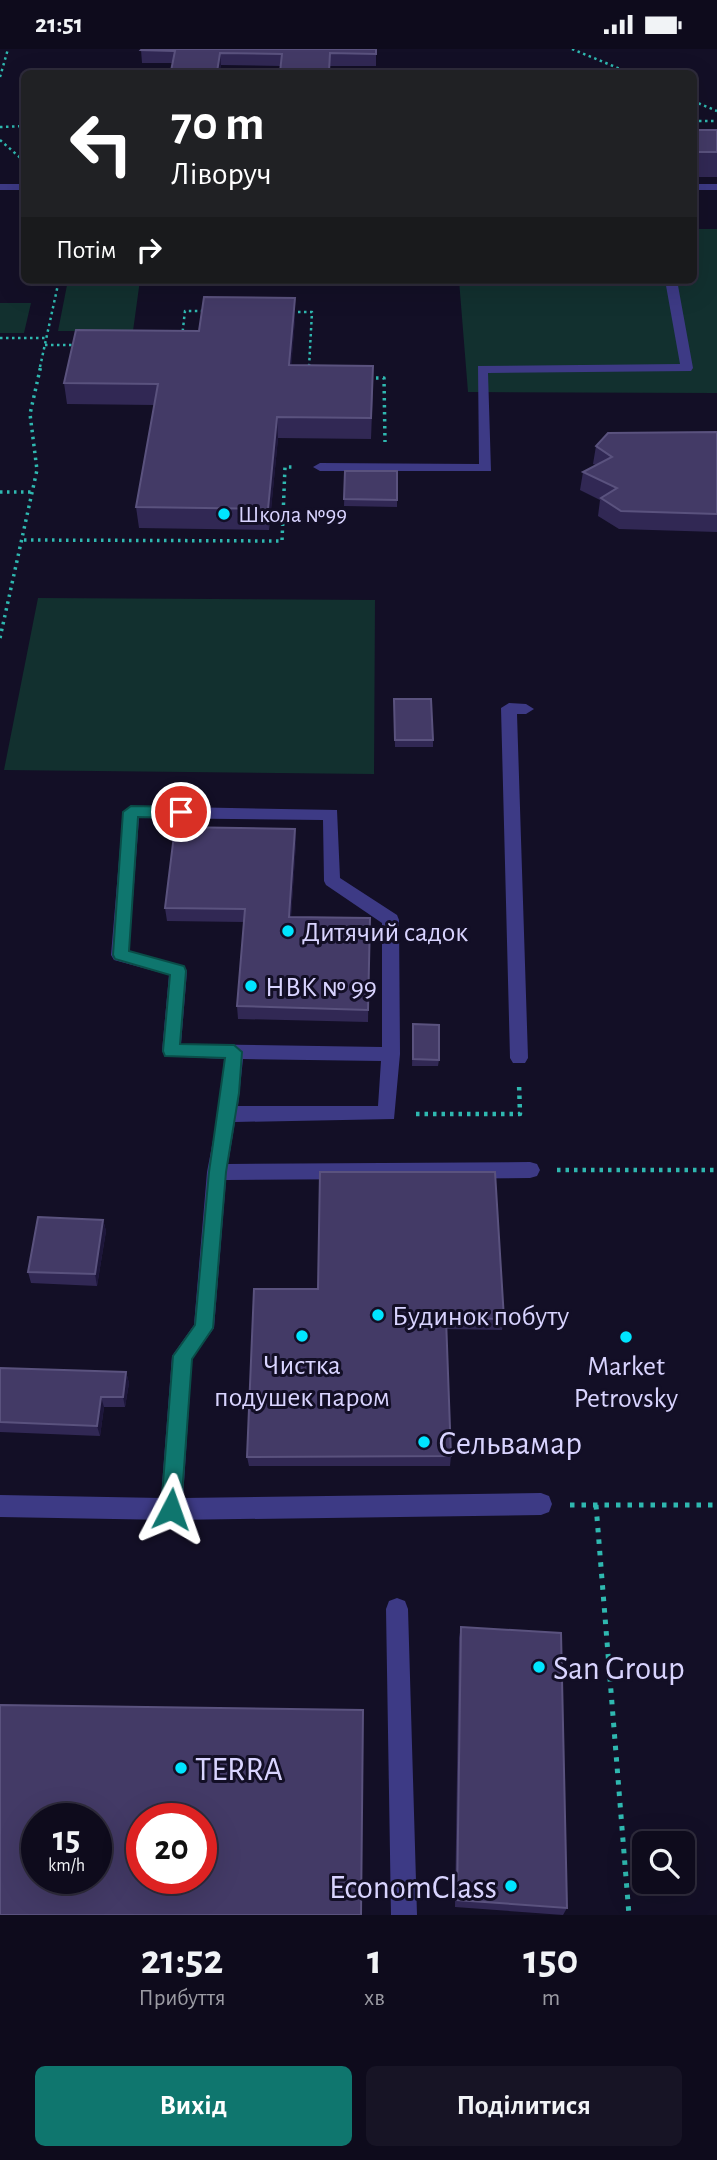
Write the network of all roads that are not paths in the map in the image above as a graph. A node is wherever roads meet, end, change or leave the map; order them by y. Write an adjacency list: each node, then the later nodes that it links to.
1 (0, 187): 2 (lane)
2 (21, 187)
3 (697, 187): 4 (lane)
4 (717, 187)
5 (672, 284): 6 (lane)
6 (320, 467)
7 (526, 709): 10 (lane)
8 (234, 1052): 9 (lane); 9 (lane); 11 (lane)
9 (391, 1054): 11 (lane)
10 (519, 1058)
11 (227, 1114): 13 (lane)
12 (530, 1170): 13 (lane)
13 (218, 1172): 16 (lane)
14 (541, 1504): 16 (lane)
15 (0, 1506): 16 (lane)
16 (171, 1509)
17 (397, 1609): 18 (lane)
18 (404, 1915)

